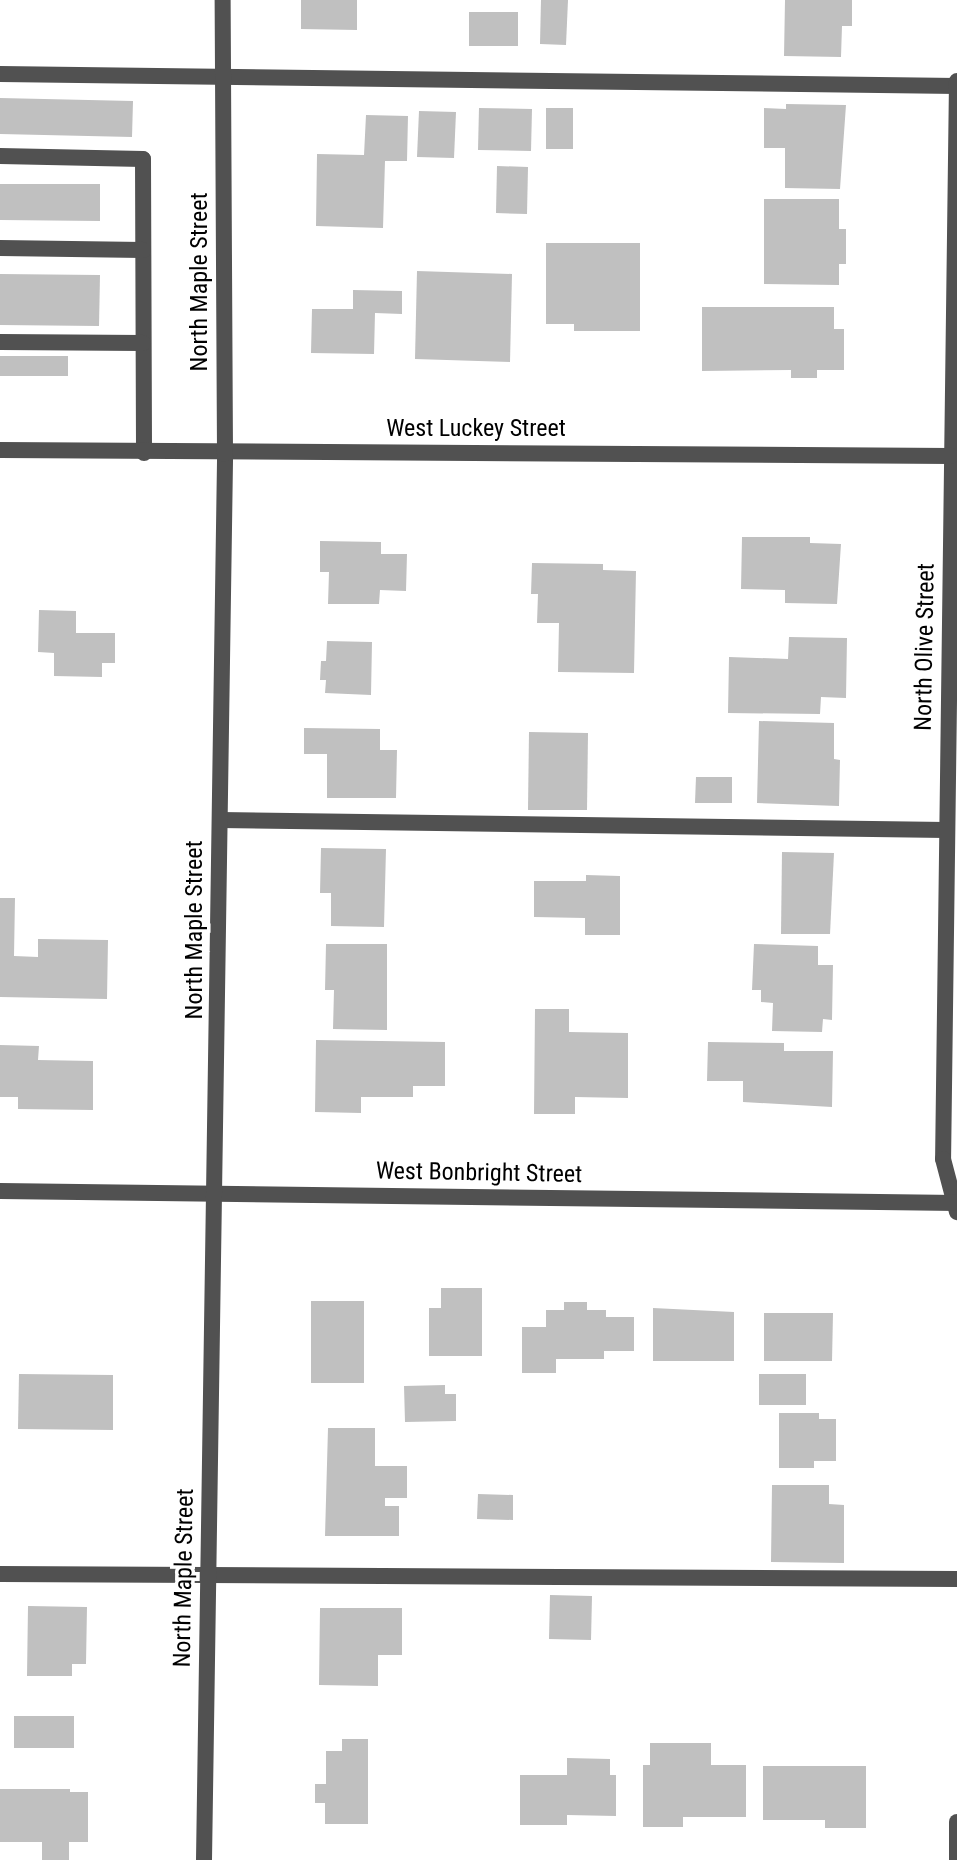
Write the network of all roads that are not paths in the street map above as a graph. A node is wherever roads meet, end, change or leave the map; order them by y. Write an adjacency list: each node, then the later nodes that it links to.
1 (223, 0): 3 (street, North Maple Street)
2 (0, 74): 3 (street)
3 (222, 79): 4 (street); 12 (street, North Maple Street)
4 (957, 84): 13 (street, North Olive Street)
5 (0, 156): 7 (street)
6 (0, 248): 7 (street)
7 (143, 250): 9 (street)
8 (0, 342): 9 (street)
9 (143, 343): 11 (street)
10 (0, 450): 11 (street, West Luckey Street)
11 (144, 453): 12 (street, West Luckey Street)
12 (225, 454): 13 (street, West Luckey Street); 14 (street, North Maple Street)
13 (951, 456): 15 (street, North Olive Street)
14 (220, 820): 15 (street); 17 (street, North Maple Street)
15 (946, 830): 18 (street, North Olive Street)
16 (0, 1191): 17 (street, West Bonbright Street)
17 (217, 1194): 18 (street, West Bonbright Street); 20 (street, North Maple Street)
18 (956, 1206)
19 (0, 1574): 20 (street)
20 (208, 1574): 21 (street); 23 (street, North Maple Street)
21 (957, 1579)
22 (957, 1822): 24 (street)
23 (204, 1860)
24 (957, 1860)

